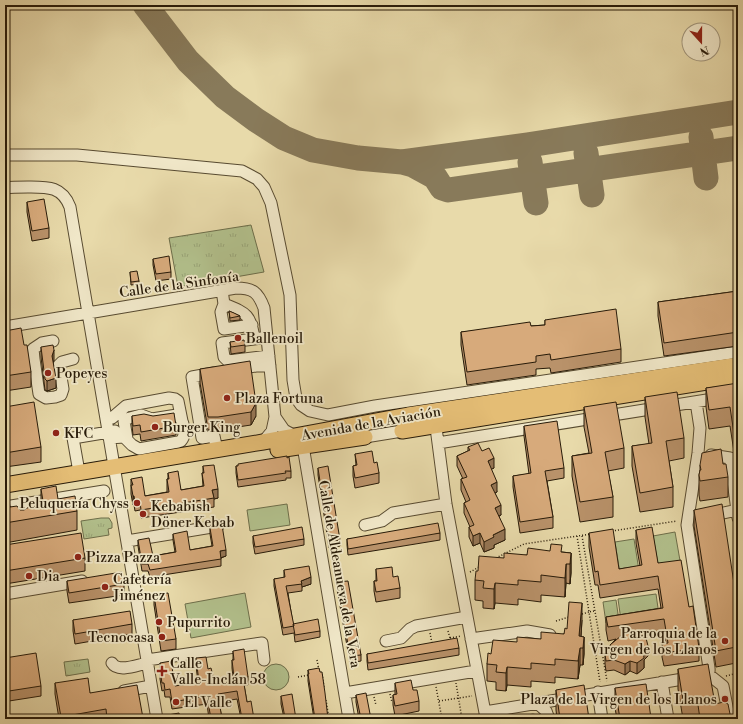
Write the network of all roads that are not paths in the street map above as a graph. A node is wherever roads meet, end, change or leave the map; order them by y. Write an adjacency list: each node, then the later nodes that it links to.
1 (5, 155): 12 (street)
2 (5, 188): 5 (street)
3 (222, 290): 4 (street); 5 (street, Calle de la Sinfonía); 8 (street, Calle de la Sinfonía)
4 (224, 304): 6 (street); 6 (street)
5 (88, 313): 7 (street, Calle de la Sinfonía); 23 (street)
6 (248, 325): 9 (street)
7 (5, 327)
8 (267, 337): 9 (street); 15 (street, Calle de la Sinfonía)
9 (254, 339): 11 (street)
10 (54, 341): 13 (street)
11 (234, 342): 14 (street); 14 (street)
12 (738, 352)
13 (73, 359)
14 (237, 360): 15 (street)
15 (269, 361): 22 (street, Calle de la Sinfonía); 34 (street)
16 (738, 365): 21 (main road, Avenida de la Aviación)
17 (738, 377): 26 (main road, Avenida de la Aviación)
18 (738, 395): 19 (street)
19 (696, 402): 33 (street); 60 (street)
20 (122, 409): 23 (street); 24 (street); 25 (street)
21 (434, 411): 26 (street); 31 (main road, Avenida de la Aviación)
22 (275, 417): 31 (street); 32 (street, Calle de la Sinfonía)
23 (106, 419): 28 (street)
24 (182, 421): 25 (street); 30 (street)
25 (125, 424): 28 (street); 30 (street)
26 (436, 426): 27 (main road, Avenida de la Aviación); 33 (street)
27 (402, 431): 29 (street, Avenida de la Aviación)
28 (108, 435): 30 (street); 36 (street); 37 (street)
29 (365, 437): 31 (main road, Avenida de la Aviación)
30 (127, 439)
31 (299, 441): 32 (main road, Avenida de la Aviación); 36 (main road, Avenida de la Aviación); 65 (street, Calle de Aldeanueva de la Vera)
32 (262, 442): 34 (main road, Avenida de la Aviación)
33 (438, 443): 42 (street)
34 (217, 450): 36 (main road, Avenida de la Aviación)
35 (711, 455): 44 (street)
36 (114, 471): 37 (main road, Avenida de la Aviación); 41 (main road, Avenida de la Aviación); 49 (street)
37 (79, 472): 38 (main road, Avenida de la Aviación)
38 (5, 485)
39 (104, 491): 41 (street)
40 (5, 495): 41 (main road, Avenida de la Aviación)
41 (25, 499): 43 (street); 45 (street)
42 (446, 504): 47 (street); 52 (street)
43 (5, 507)
44 (737, 514): 46 (street)
45 (26, 516)
46 (688, 519)
47 (365, 525)
48 (218, 526): 49 (street)
49 (127, 541): 57 (street)
50 (94, 579): 51 (street)
51 (5, 594)
52 (467, 617): 54 (street); 55 (street)
53 (550, 635): 54 (street)
54 (468, 638): 59 (street)
55 (386, 641)
56 (264, 660): 57 (street)
57 (147, 662): 58 (street); 62 (street)
58 (112, 663)
59 (476, 671): 65 (street); 67 (street)
60 (709, 671): 61 (street); 68 (street)
61 (662, 682): 63 (street); 73 (street)
62 (151, 686): 64 (street); 69 (street)
63 (599, 689): 66 (street); 72 (street)
64 (110, 693)
65 (346, 694): 70 (street, Calle de Aldeanueva de la Vera)
66 (537, 703): 67 (street); 71 (street)
67 (486, 716)
68 (729, 716)
69 (157, 719)
70 (350, 719)
71 (549, 719)
72 (602, 719)
73 (668, 719)

